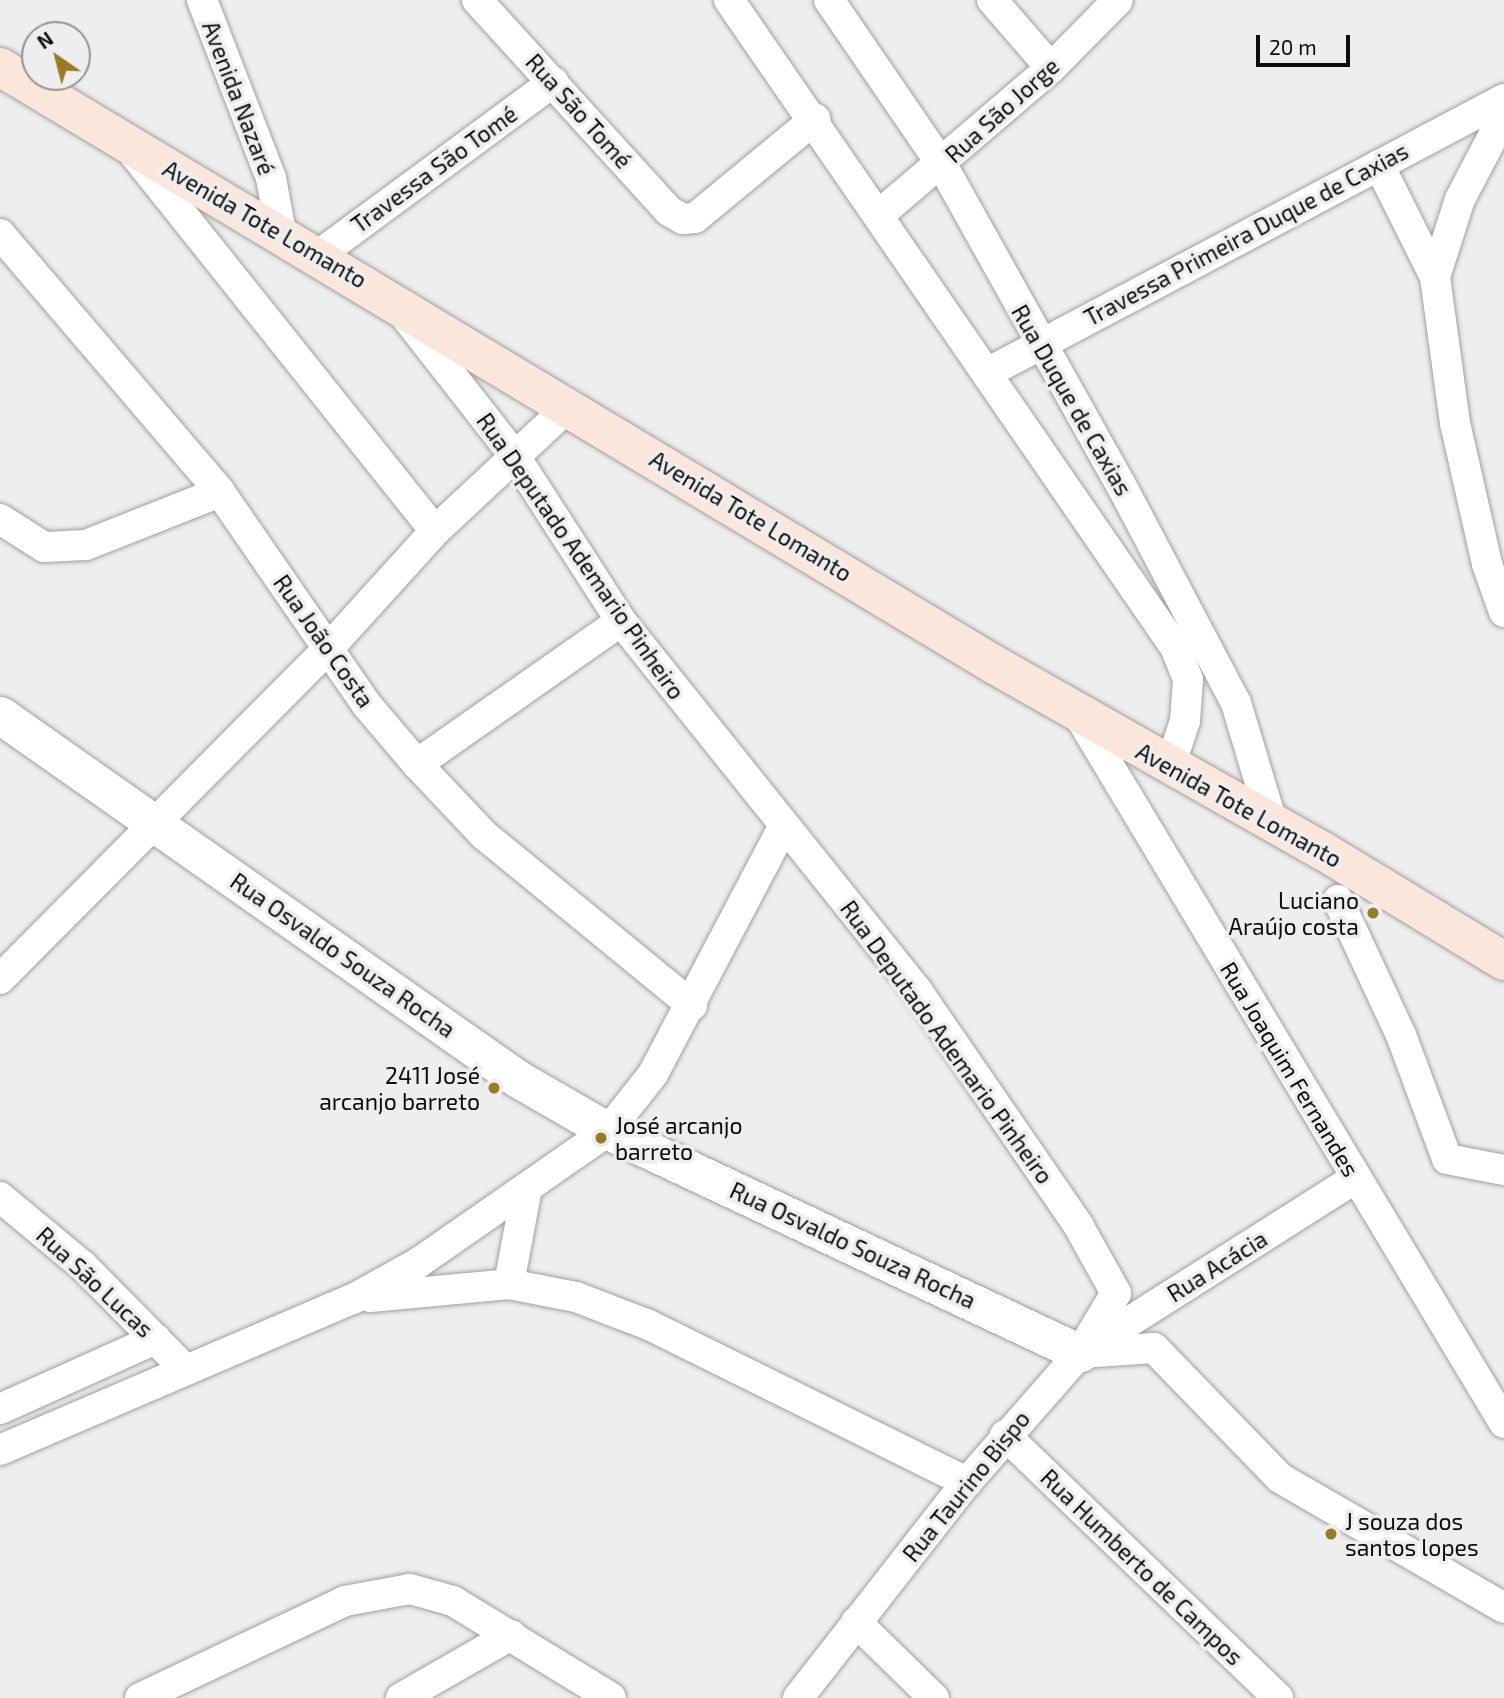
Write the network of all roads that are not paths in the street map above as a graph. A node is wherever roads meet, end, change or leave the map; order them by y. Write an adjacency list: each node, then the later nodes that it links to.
1 (202, 0): 18 (street, Avenida Nazaré)
2 (477, 0): 9 (street, Rua São Tomé)
3 (729, 0): 12 (street, Rua Duque de Caxias)
4 (830, 0): 15 (street, Rua Duque de Caxias)
5 (992, 0): 8 (street)
6 (1118, 0): 8 (street, Rua São Jorge)
7 (0, 67): 13 (main road, Avenida Tote Lomanto)
8 (1051, 68): 15 (street, Rua São Jorge)
9 (552, 82): 12 (street, Rua São Tomé); 19 (street, Travessa São Tomé)
10 (1504, 99): 14 (street, Travessa Primeira Duque de Caxias)
11 (1504, 115): 20 (street)
12 (814, 118): 16 (street, Rua Duque de Caxias)
13 (125, 142): 18 (main road, Avenida Tote Lomanto); 28 (street)
14 (1379, 164): 20 (street); 22 (street, Travessa Primeira Duque de Caxias)
15 (942, 165): 16 (street, Rua São Jorge); 22 (street, Rua Duque de Caxias)
16 (880, 214): 23 (street, Rua Duque de Caxias)
17 (0, 234): 26 (street, Rua João Costa)
18 (282, 238): 19 (main road, Avenida Tote Lomanto)
19 (316, 257): 21 (main road, Avenida Tote Lomanto)
20 (1436, 277): 29 (street)
21 (391, 298): 24 (main road, Avenida Tote Lomanto); 25 (street, Rua Deputado Ademario Pinheiro)
22 (1039, 343): 23 (street, Travessa Primeira Duque de Caxias); 31 (street, Rua Duque de Caxias)
23 (989, 372): 31 (street, Rua Duque de Caxias)
24 (569, 406): 25 (street); 33 (main road, Avenida Tote Lomanto)
25 (514, 455): 28 (street); 30 (street, Rua Deputado Ademario Pinheiro)
26 (220, 492): 27 (street); 32 (street, Rua João Costa)
27 (0, 519)
28 (435, 531): 32 (street)
29 (1504, 612)
30 (621, 621): 35 (street); 39 (street, Rua Deputado Ademario Pinheiro)
31 (1189, 643): 36 (street, Rua Duque de Caxias); 38 (street, Rua Duque de Caxias)
32 (328, 649): 35 (street, Rua João Costa); 37 (street)
33 (1078, 714): 36 (main road, Avenida Tote Lomanto); 46 (street, Rua Joaquim Fernandes)
34 (0, 715): 37 (street, Rua Osvaldo Souza Rocha)
35 (417, 764): 43 (street, Rua João Costa)
36 (1170, 766): 38 (main road, Avenida Tote Lomanto)
37 (155, 822): 42 (street); 44 (street, Rua Osvaldo Souza Rocha)
38 (1272, 822): 41 (main road, Avenida Tote Lomanto)
39 (784, 825): 43 (street); 52 (street, Rua Deputado Ademario Pinheiro)
40 (1338, 900): 45 (street)
41 (1504, 961)
42 (0, 979)
43 (692, 1005): 44 (street)
44 (608, 1131): 47 (street); 52 (street, Rua Osvaldo Souza Rocha)
45 (1504, 1170)
46 (1354, 1179): 52 (street, Rua Acácia); 55 (street, Rua Joaquim Fernandes)
47 (527, 1188): 49 (street); 50 (street)
48 (0, 1197): 51 (street, Rua São Lucas)
49 (509, 1284): 50 (street); 58 (street)
50 (353, 1299): 53 (street)
51 (156, 1339): 53 (street, Rua São Lucas); 54 (street)
52 (1080, 1353): 56 (street, Rua Taurino Bispo); 59 (street)
53 (186, 1370): 57 (street)
54 (0, 1409)
55 (1504, 1423)
56 (1005, 1435): 58 (street, Rua Taurino Bispo); 67 (street, Rua Humberto de Campos)
57 (0, 1450)
58 (967, 1482): 60 (street, Rua Taurino Bispo)
59 (1504, 1608)
60 (856, 1622): 65 (street, Rua Taurino Bispo); 66 (street)
61 (511, 1635): 62 (street); 63 (street); 64 (street)
62 (139, 1698)
63 (401, 1698)
64 (611, 1698)
65 (798, 1698)
66 (934, 1698)
67 (1278, 1698)

